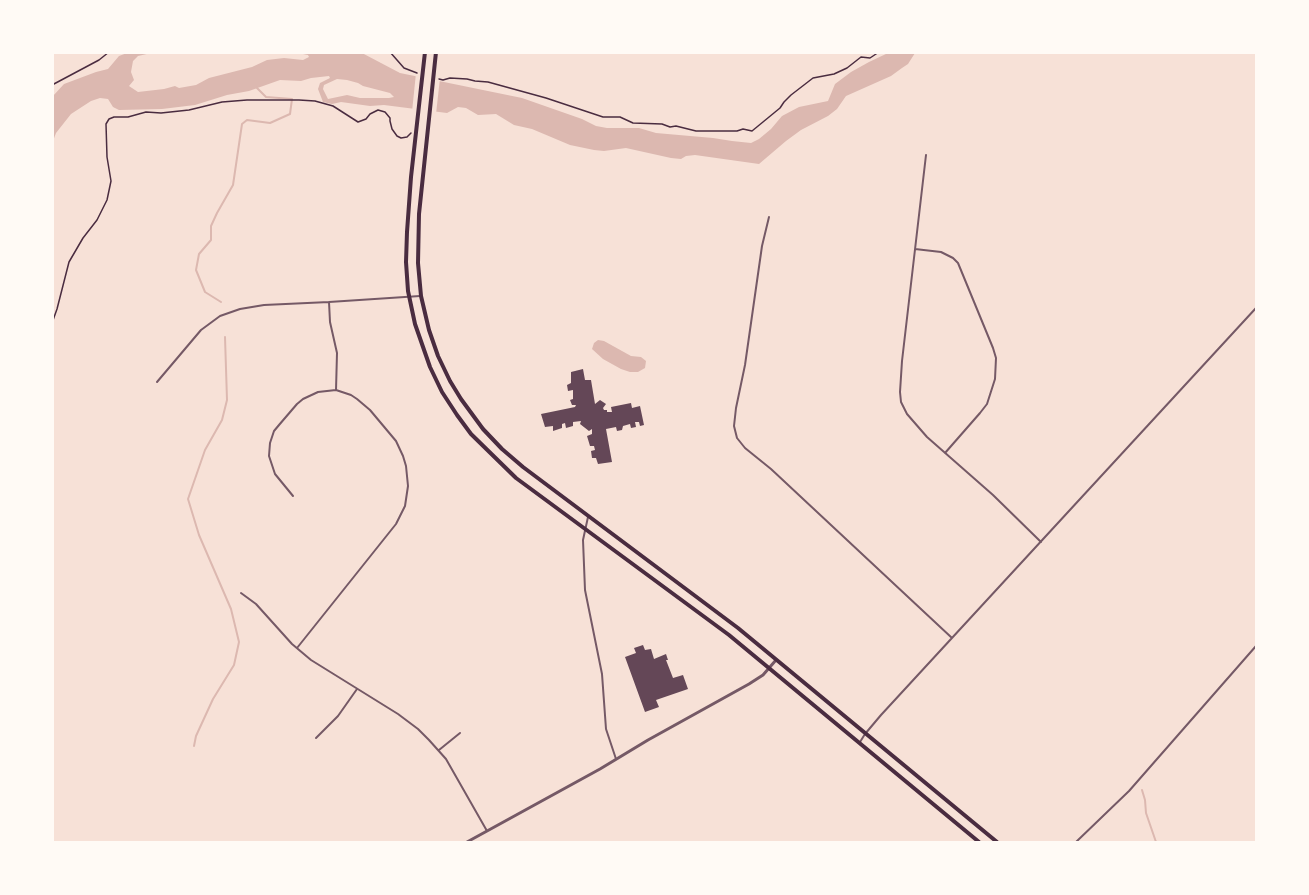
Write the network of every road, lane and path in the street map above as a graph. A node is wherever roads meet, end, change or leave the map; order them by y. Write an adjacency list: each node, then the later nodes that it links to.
1 (109, 52): 8 (path)
2 (390, 52): 6 (path)
3 (425, 52): 14 (main road)
4 (436, 52): 13 (main road)
5 (879, 52): 7 (path)
6 (423, 74)
7 (433, 77)
8 (52, 85)
9 (411, 133): 17 (path)
10 (926, 155): 12 (street)
11 (769, 217): 26 (street)
12 (915, 249): 20 (street); 20 (street)
13 (421, 296): 14 (street); 22 (main road)
14 (409, 297): 15 (street); 23 (main road)
15 (329, 302): 18 (street); 19 (street)
16 (1257, 308): 24 (street)
17 (52, 323)
18 (157, 382)
19 (336, 390): 21 (street); 28 (street)
20 (945, 453): 24 (street)
21 (293, 496)
22 (589, 517): 23 (street); 29 (main road)
23 (585, 529): 30 (main road); 37 (street)
24 (1041, 542): 26 (street)
25 (242, 594): 28 (street)
26 (952, 638): 33 (street)
27 (1257, 646): 42 (street)
28 (297, 648): 31 (street)
29 (776, 660): 30 (street); 33 (main road)
30 (769, 668): 35 (main road); 37 (street)
31 (357, 689): 34 (street); 36 (street)
32 (460, 733): 36 (street)
33 (866, 734): 35 (street); 41 (main road)
34 (315, 738)
35 (860, 744): 40 (main road)
36 (439, 750): 38 (street)
37 (616, 759): 38 (street)
38 (487, 831): 39 (street)
39 (468, 843)
40 (979, 843)
41 (997, 843)
42 (1076, 843)

